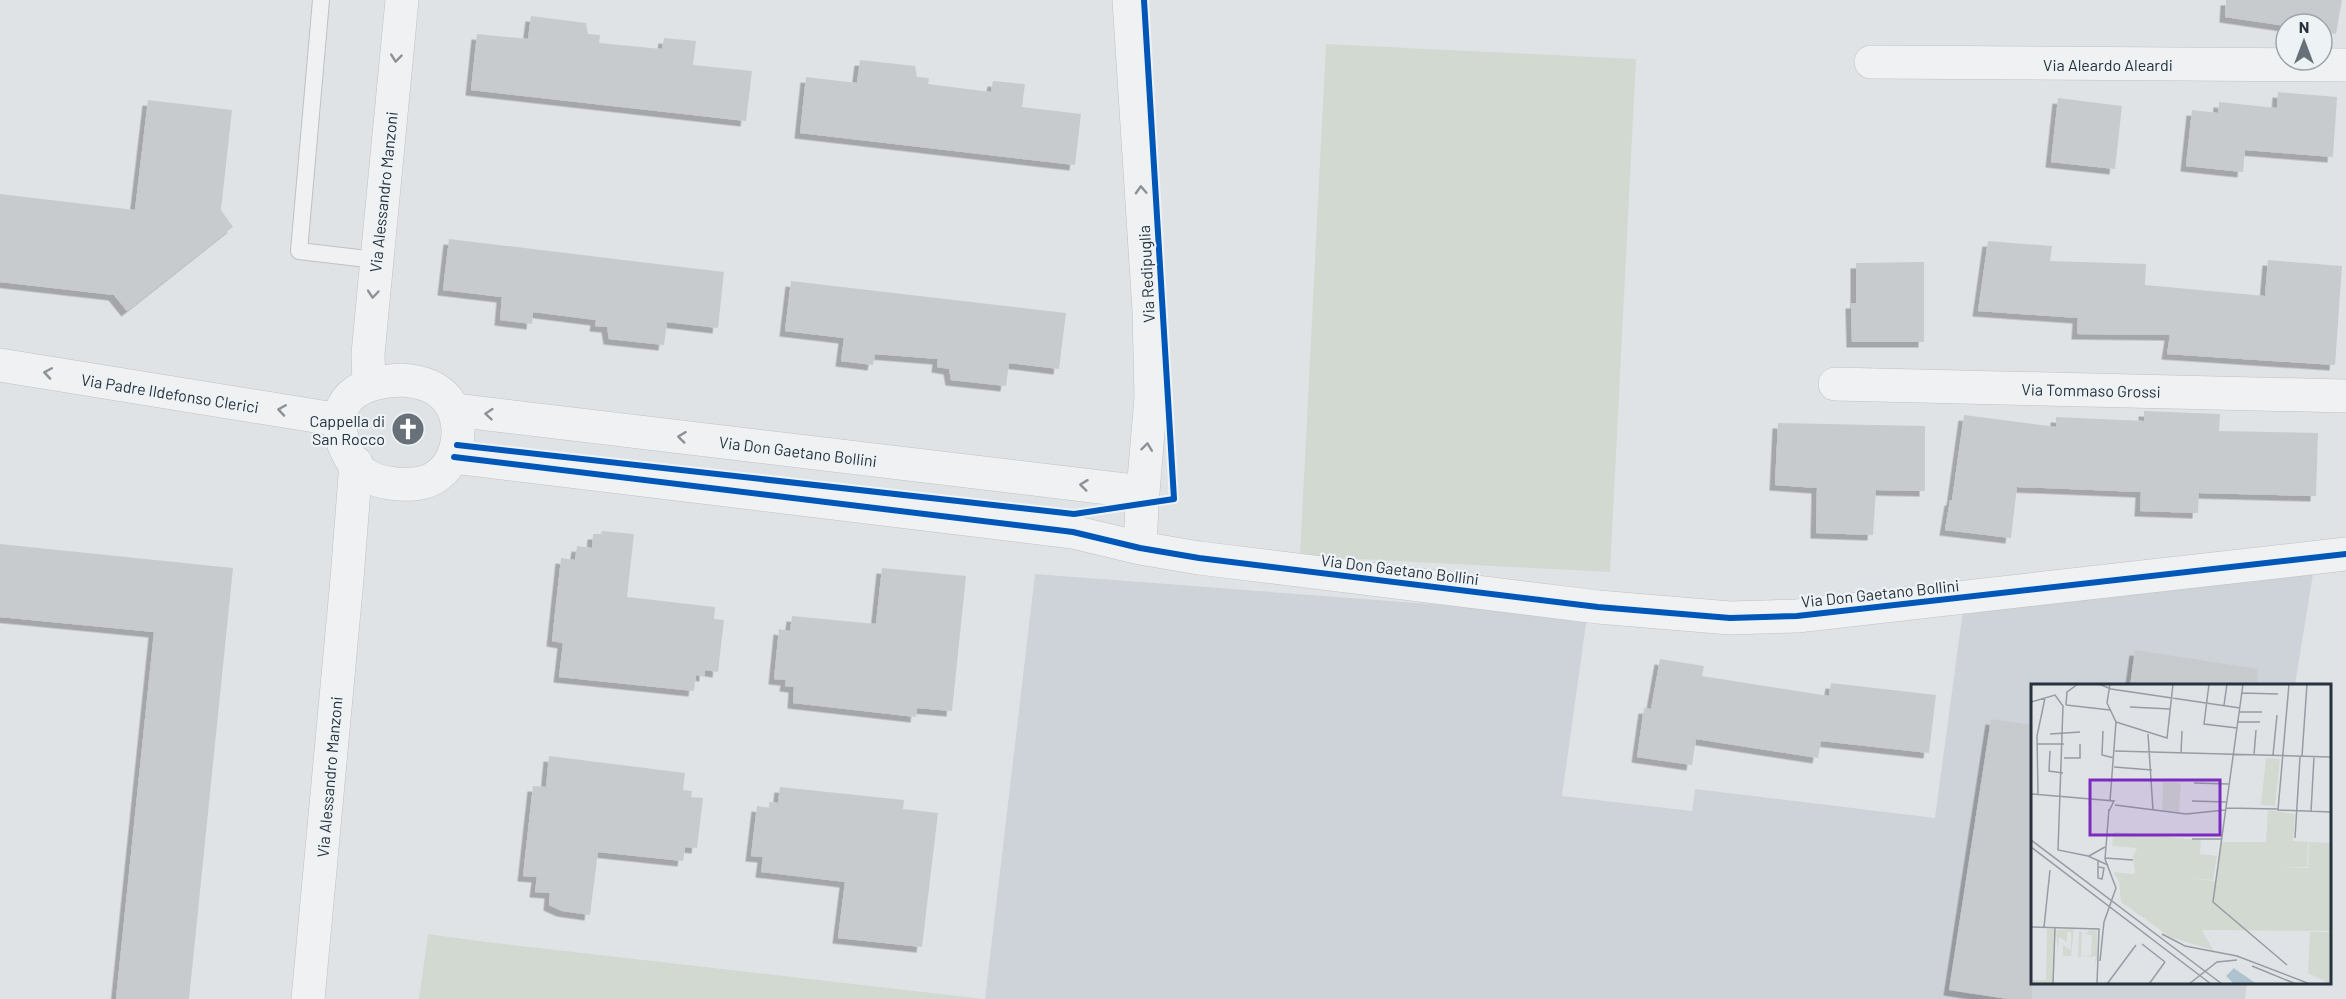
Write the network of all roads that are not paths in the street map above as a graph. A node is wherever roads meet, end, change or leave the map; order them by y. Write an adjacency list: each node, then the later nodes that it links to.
1 (321, 0): 6 (lane)
2 (402, 0): 6 (street, Via Alessandro Manzoni, one-way to 6)
3 (1129, 0): 16 (street, Via Redipuglia, one-way to 3)
4 (1871, 62): 5 (street, Via Aleardo Aleardi)
5 (2346, 65)
6 (376, 260): 9 (street, Via Alessandro Manzoni, one-way to 9)
7 (0, 365): 12 (street, Via Padre Ildefonso Clerici, one-way to 7)
8 (1835, 384): 10 (street, Via Tommaso Grossi)
9 (369, 385): 11 (street); 12 (street)
10 (2346, 396)
11 (454, 410): 13 (street); 16 (street, Via Don Gaetano Bollini, one-way to 11)
12 (340, 420): 14 (street)
13 (454, 457): 15 (street); 17 (street, Via Don Gaetano Bollini)
14 (356, 463): 15 (street); 19 (street, Via Alessandro Manzoni)
15 (387, 482): 19 (street, Via Alessandro Manzoni)
16 (1142, 492): 17 (street, Via Redipuglia)
17 (1140, 548): 18 (street, Via Don Gaetano Bollini)
18 (2346, 554)
19 (349, 555): 20 (street, Via Alessandro Manzoni)
20 (308, 999)

